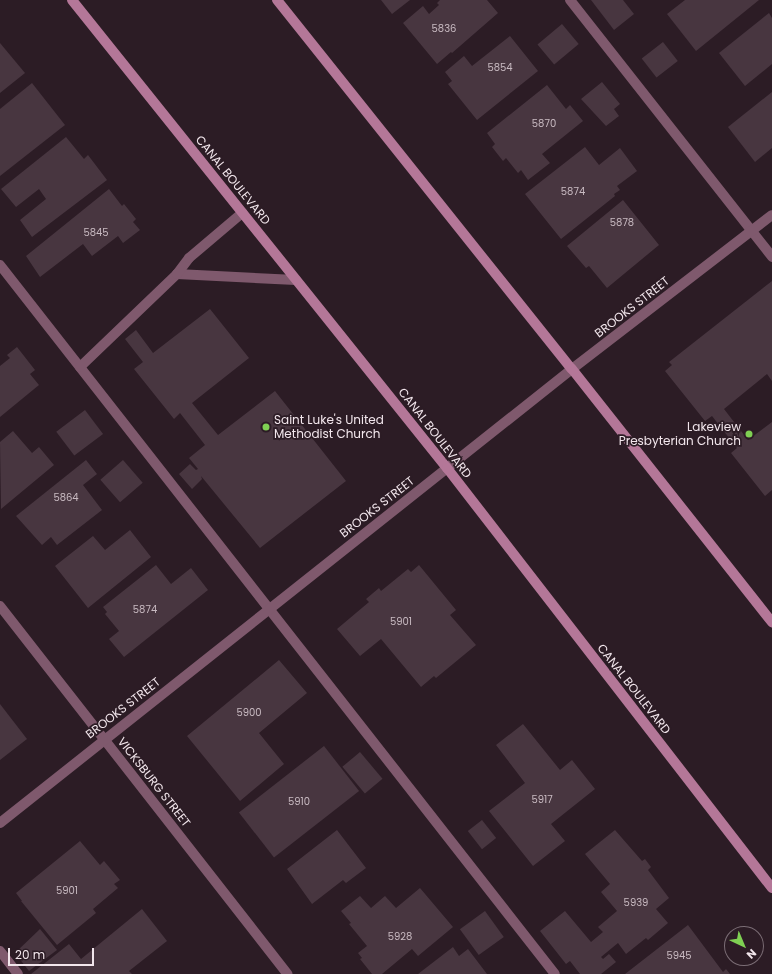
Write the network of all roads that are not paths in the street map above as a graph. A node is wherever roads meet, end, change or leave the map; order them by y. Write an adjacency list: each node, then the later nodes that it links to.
1 (72, 0): 4 (main road, CANAL BOULEVARD)
2 (277, 0): 12 (main road)
3 (570, 0): 6 (street)
4 (242, 213): 9 (street); 10 (main road, CANAL BOULEVARD)
5 (772, 215): 6 (street, BROOKS STREET)
6 (751, 231): 7 (street); 12 (street, BROOKS STREET)
7 (772, 257)
8 (0, 265): 11 (street)
9 (177, 274): 10 (street); 11 (street)
10 (296, 280): 13 (main road, CANAL BOULEVARD)
11 (80, 367): 15 (street)
12 (572, 369): 13 (street, BROOKS STREET); 16 (main road)
13 (446, 468): 15 (street, BROOKS STREET); 19 (main road, CANAL BOULEVARD)
14 (0, 606): 17 (street, VICKSBURG STREET)
15 (270, 608): 17 (street, BROOKS STREET); 23 (street)
16 (772, 622)
17 (105, 739): 18 (street, BROOKS STREET); 22 (street, VICKSBURG STREET)
18 (0, 822)
19 (772, 888)
20 (0, 951): 21 (street)
21 (18, 974)
22 (288, 974)
23 (555, 974)

